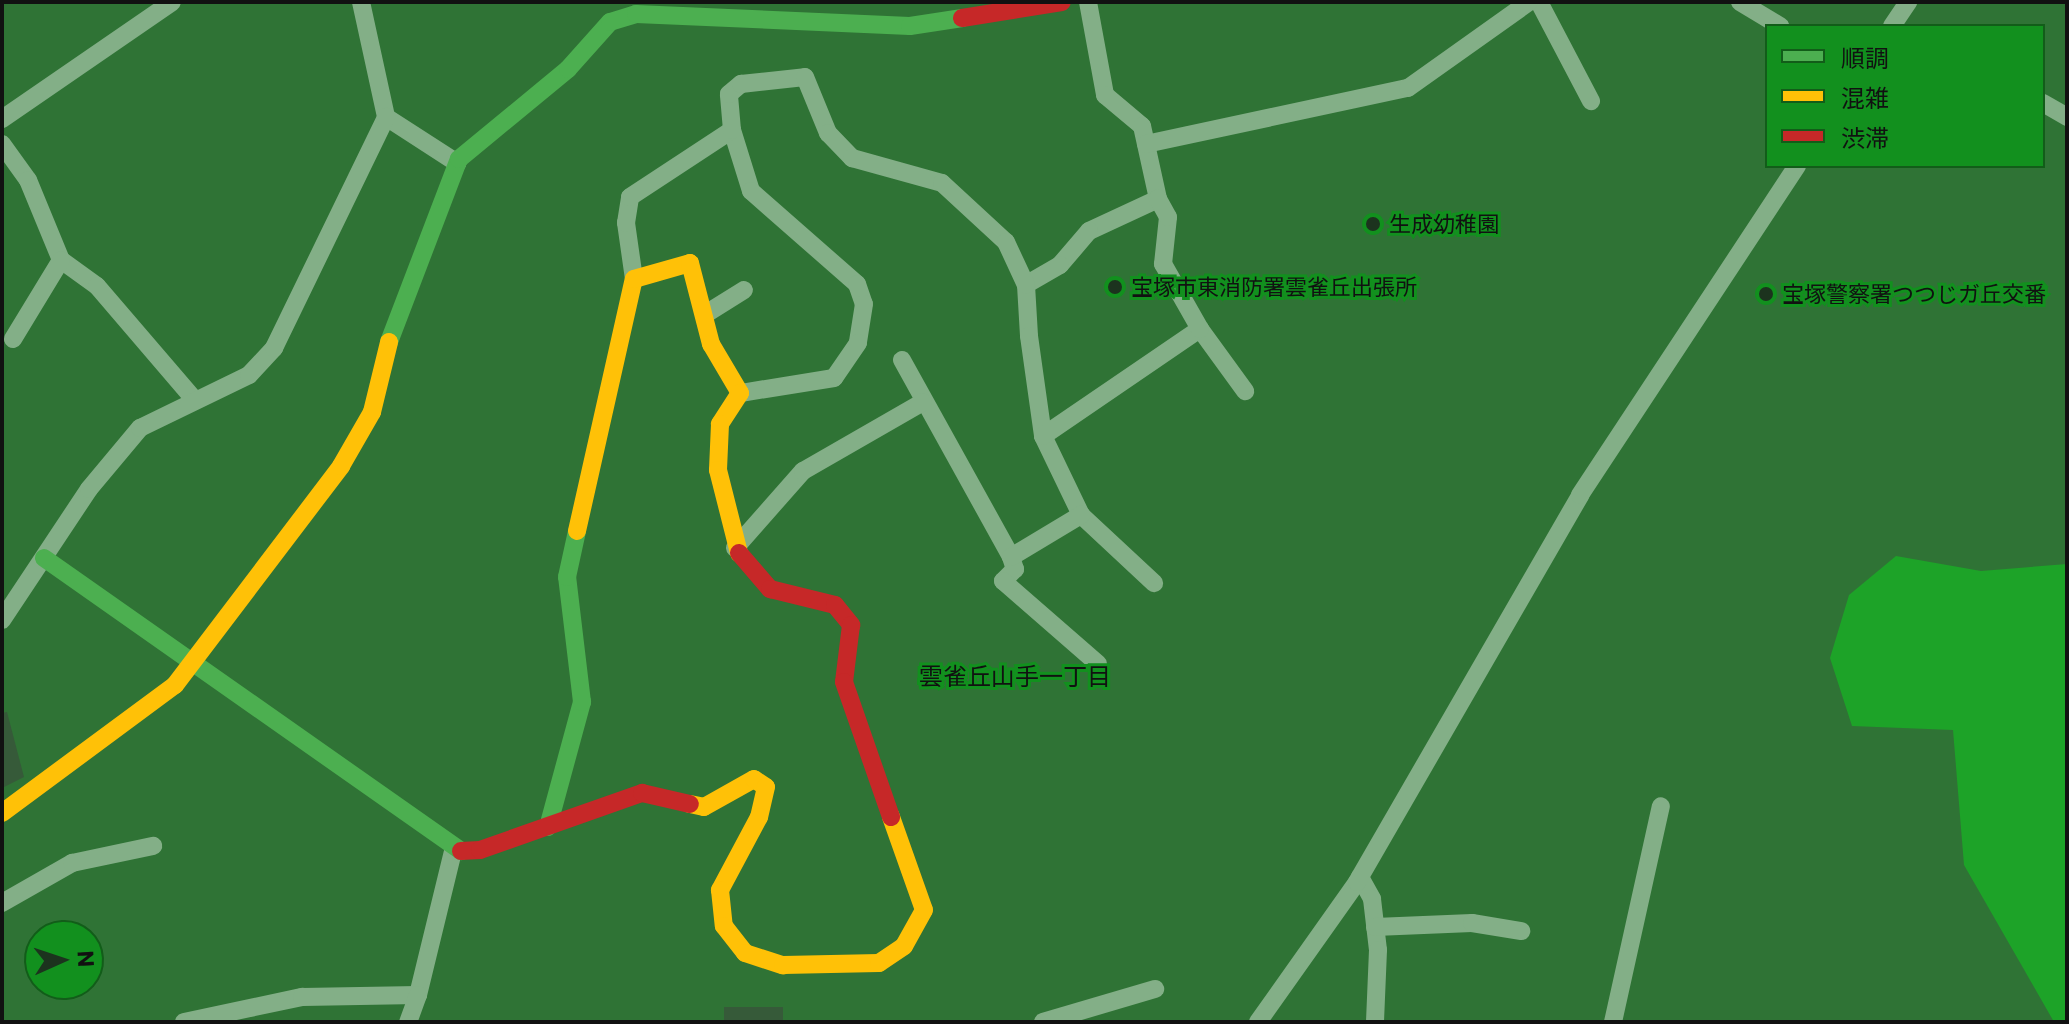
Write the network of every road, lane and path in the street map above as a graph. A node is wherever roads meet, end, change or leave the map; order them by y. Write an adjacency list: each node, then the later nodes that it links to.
1 (172, 2): 16 (street)
2 (361, 2): 14 (street)
3 (1062, 2): 9 (street)
4 (1088, 2): 19 (street)
5 (1529, 2): 19 (street)
6 (1539, 2): 12 (street)
7 (1740, 2): 10 (street)
8 (1908, 2): 11 (street)
9 (638, 8): 20 (street)
10 (1777, 24)
11 (1893, 24)
12 (1591, 101)
13 (2045, 104): 15 (street)
14 (386, 117): 20 (street); 33 (street)
15 (2067, 117)
16 (2, 119)
17 (732, 130): 24 (street); 25 (street); 32 (street)
18 (2, 144): 23 (street)
19 (1146, 144): 22 (street)
20 (457, 163): 42 (street)
21 (1796, 168): 49 (street)
22 (1158, 199): 25 (street); 28 (street)
23 (61, 260): 29 (street); 33 (street)
24 (634, 279): 27 (street); 46 (street)
25 (1026, 285): 35 (street)
26 (744, 290): 27 (street)
27 (704, 315): 32 (street)
28 (1200, 329): 31 (street); 35 (street)
29 (13, 339)
30 (902, 360): 34 (street)
31 (1245, 391)
32 (740, 393): 37 (street)
33 (194, 399): 39 (street)
34 (923, 402): 37 (street); 38 (street)
35 (1043, 436): 36 (street)
36 (1081, 515): 38 (street); 40 (street)
37 (735, 548): 46 (street)
38 (1011, 557): 43 (street)
39 (44, 558): 41 (street); 42 (street)
40 (1154, 583)
41 (2, 620)
42 (192, 661): 45 (street); 48 (street)
43 (1098, 664)
44 (1661, 806): 60 (street)
45 (2, 813)
46 (548, 827): 48 (street)
47 (153, 846): 50 (street)
48 (453, 851): 54 (street)
49 (1360, 877): 51 (street); 58 (street)
50 (2, 903)
51 (1375, 927): 52 (street); 59 (street)
52 (1521, 931)
53 (1155, 989): 57 (street)
54 (418, 995): 55 (street); 56 (street)
55 (184, 1022)
56 (408, 1022)
57 (1043, 1022)
58 (1258, 1022)
59 (1375, 1022)
60 (1613, 1022)

